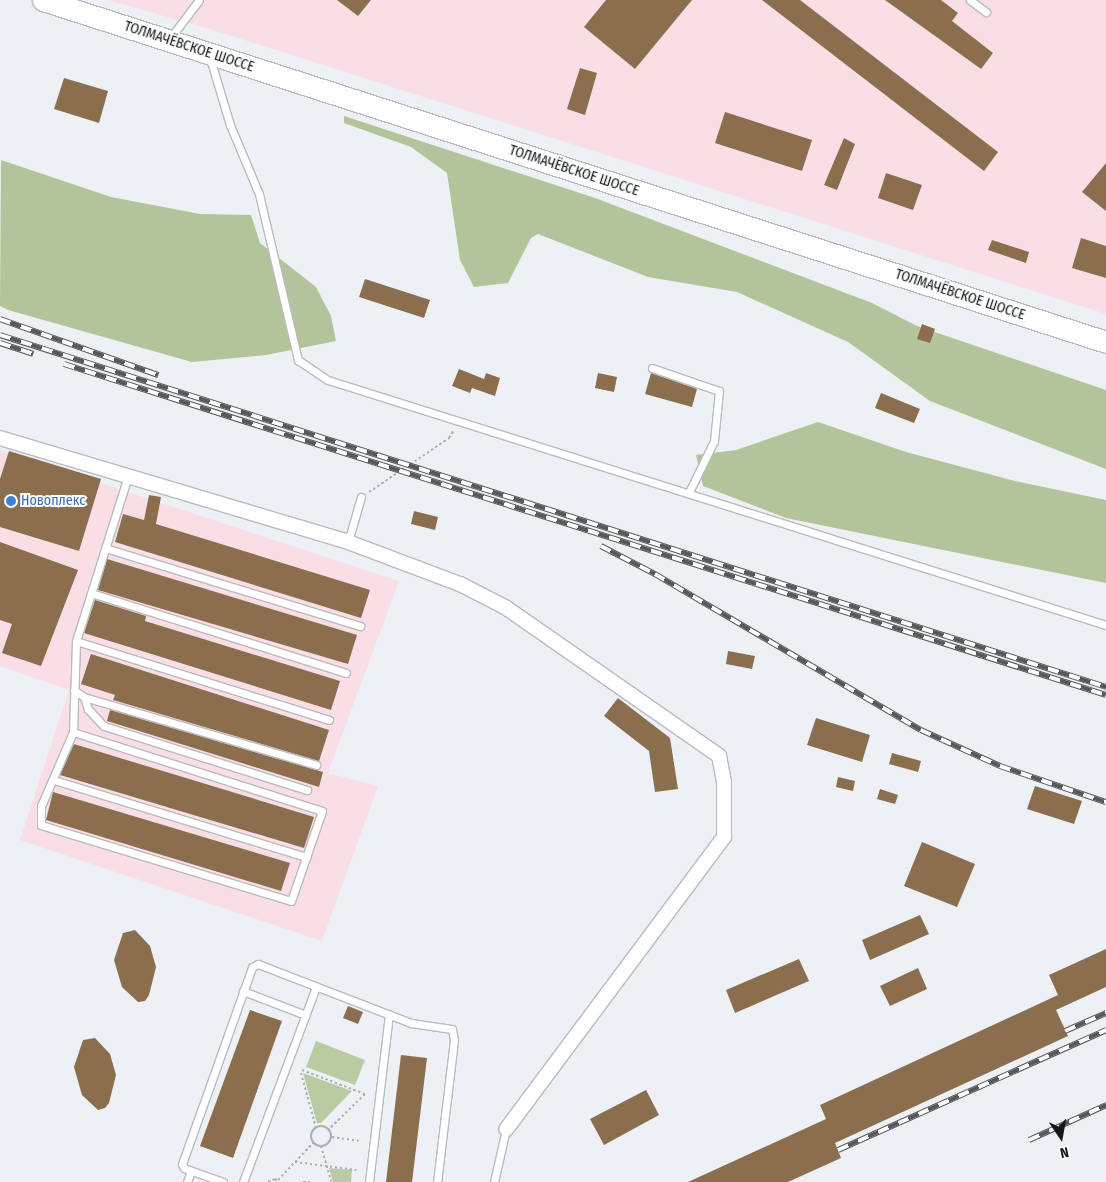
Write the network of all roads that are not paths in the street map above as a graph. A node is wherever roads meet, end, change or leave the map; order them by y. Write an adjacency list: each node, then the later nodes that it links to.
1 (43, 0): 5 (main road, ТОЛМАЧЁВСКОЕ ШОССЕ)
2 (200, 0): 5 (lane)
3 (970, 0): 4 (lane)
4 (986, 12)
5 (169, 40): 6 (main road, ТОЛМАЧЁВСКОЕ ШОССЕ)
6 (208, 53): 7 (main road, ТОЛМАЧЁВСКОЕ ШОССЕ); 11 (lane)
7 (1106, 342)
8 (652, 368): 11 (lane)
9 (0, 438): 10 (street)
10 (128, 476): 13 (street); 14 (lane)
11 (689, 492): 16 (lane)
12 (361, 497): 13 (lane)
13 (348, 542): 32 (street)
14 (105, 548): 15 (lane); 17 (lane)
15 (91, 593): 18 (lane); 19 (lane)
16 (1106, 625)
17 (360, 626)
18 (76, 641): 20 (lane); 22 (lane)
19 (346, 673)
20 (74, 690): 21 (lane); 23 (lane)
21 (84, 697): 24 (lane); 26 (lane)
22 (329, 720)
23 (72, 732): 25 (lane); 27 (lane)
24 (316, 765)
25 (54, 780): 27 (lane); 27 (lane)
26 (307, 790)
27 (306, 857)
28 (316, 986): 29 (lane); 30 (lane); 31 (lane)
29 (243, 991): 31 (lane); 33 (lane)
30 (388, 1014): 37 (lane); 38 (lane)
31 (306, 1015): 36 (lane)
32 (506, 1129): 39 (lane)
33 (191, 1171): 34 (lane); 35 (lane)
34 (187, 1182)
35 (223, 1182)
36 (242, 1182)
37 (369, 1182)
38 (437, 1182)
39 (494, 1182)

